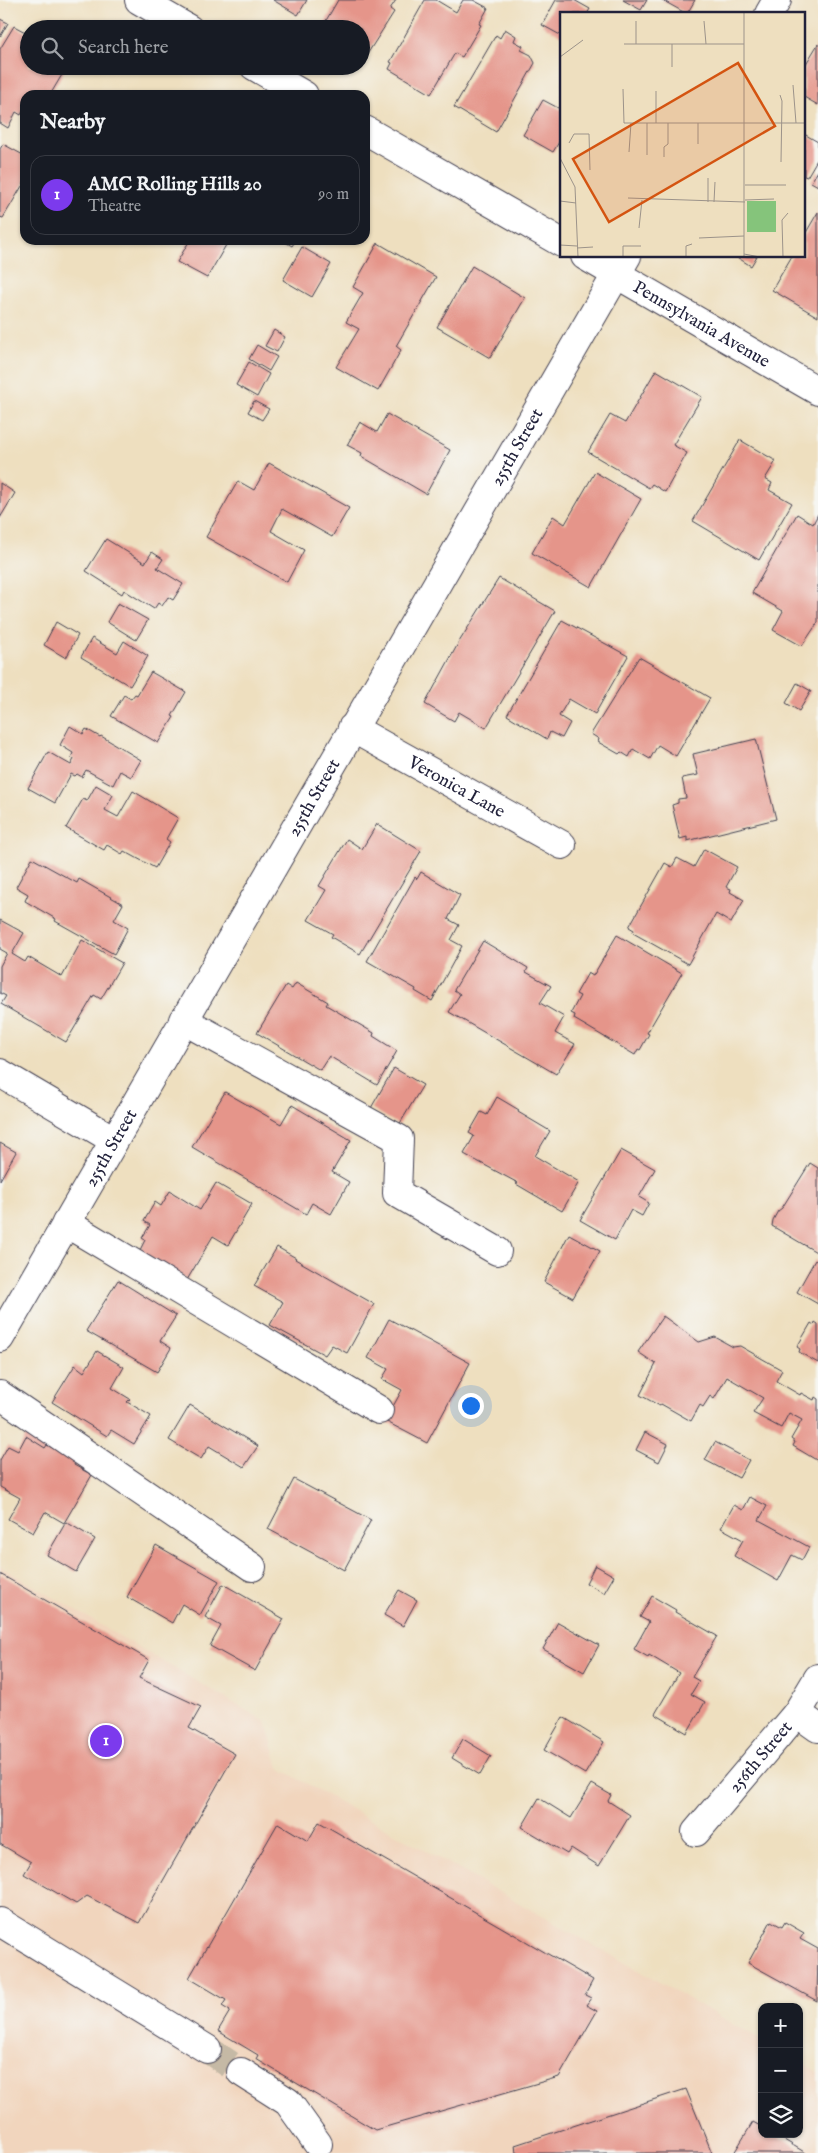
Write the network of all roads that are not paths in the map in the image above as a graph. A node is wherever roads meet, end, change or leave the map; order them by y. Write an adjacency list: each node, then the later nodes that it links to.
1 (139, 0): 4 (street)
2 (777, 0): 3 (street)
3 (770, 12)
4 (173, 20)
5 (270, 75): 6 (street)
6 (295, 90)
7 (370, 133): 8 (street)
8 (560, 242)
9 (593, 258): 10 (street, Pennsylvania Avenue)
10 (622, 265): 11 (street, Pennsylvania Avenue); 12 (street, 255th Street)
11 (818, 391)
12 (352, 728): 13 (street, Veronica Lane); 14 (street, 255th Street)
13 (562, 845)
14 (183, 1020): 16 (street, 255th Street); 18 (street)
15 (0, 1073): 16 (street)
16 (114, 1140): 17 (street, 255th Street)
17 (66, 1223): 19 (street, 255th Street); 21 (street)
18 (497, 1251)
19 (0, 1338)
20 (0, 1396): 22 (street)
21 (379, 1410)
22 (252, 1567)
23 (818, 1678): 24 (street, 256th Street)
24 (807, 1720): 25 (street, 256th Street)
25 (696, 1832)
26 (0, 1922): 27 (street)
27 (207, 2049)
28 (241, 2072): 29 (street)
29 (318, 2144)

